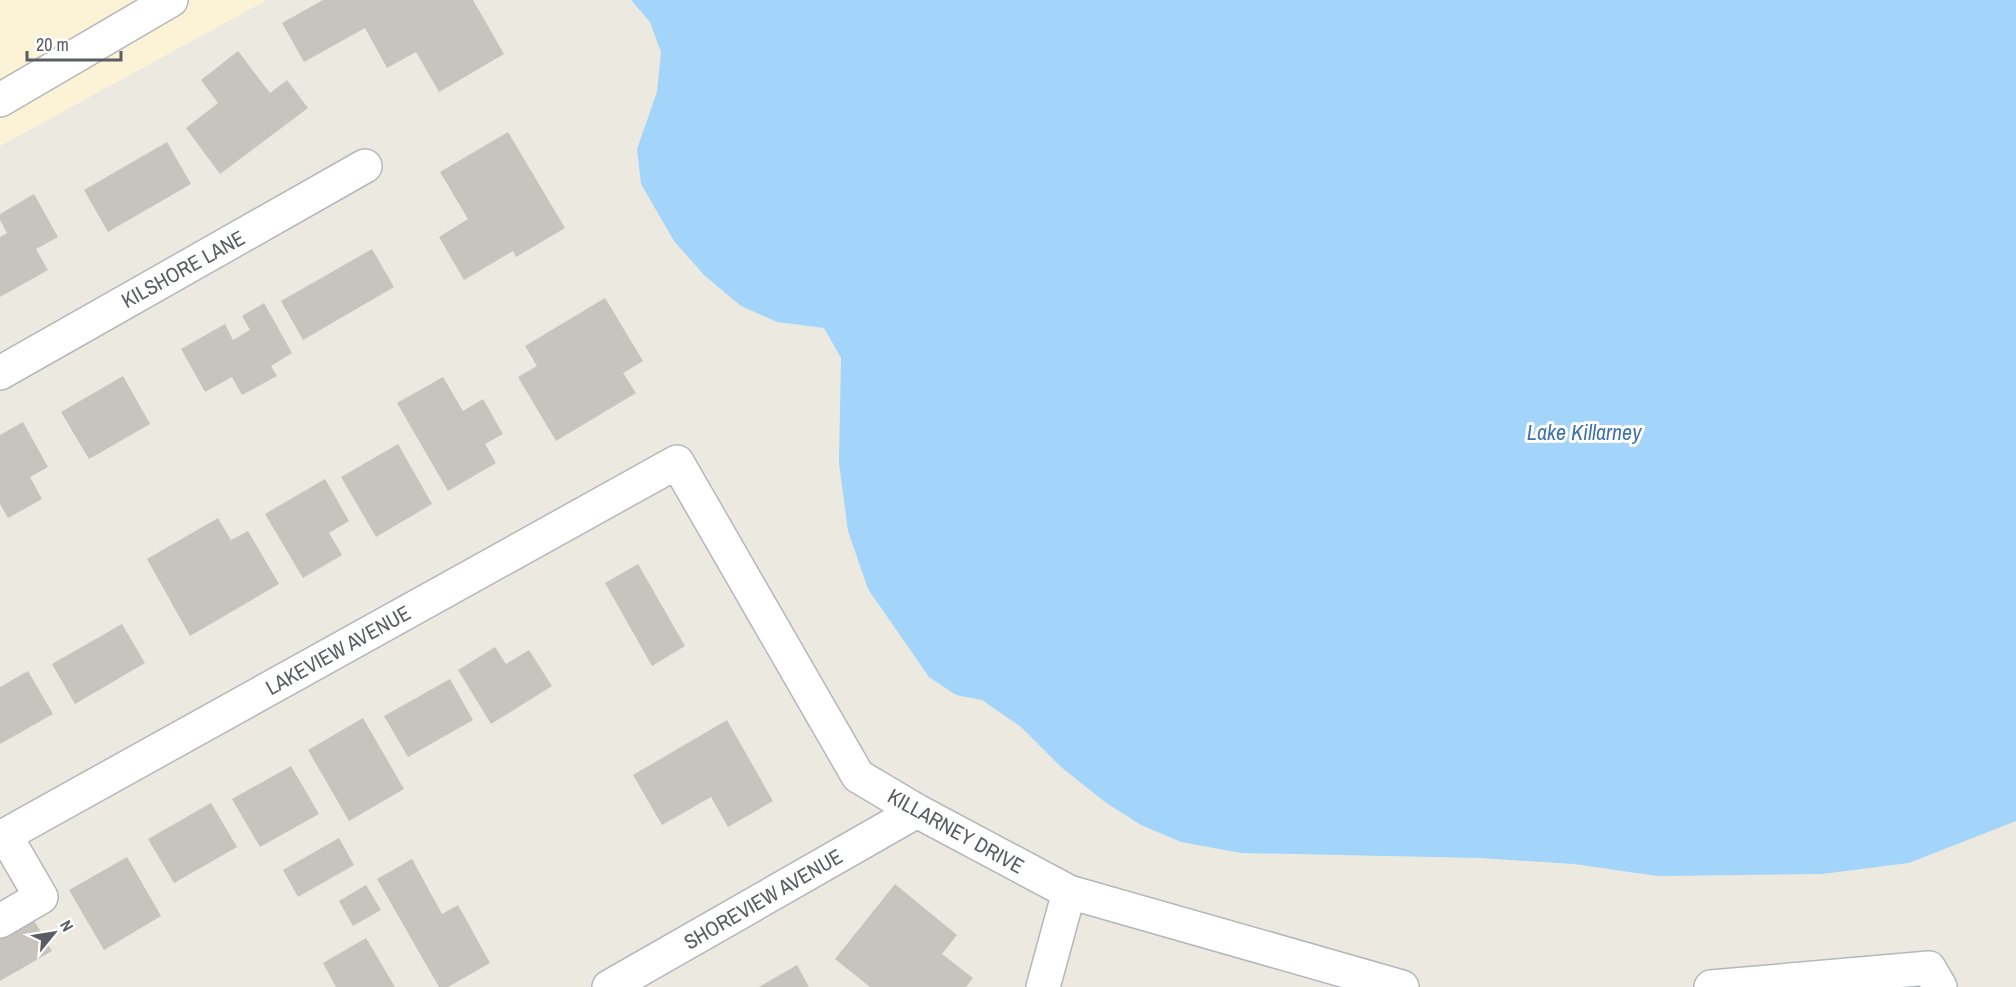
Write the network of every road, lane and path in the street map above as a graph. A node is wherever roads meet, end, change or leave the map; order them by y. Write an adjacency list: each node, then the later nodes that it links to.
1 (171, 0): 2 (street)
2 (0, 100)
3 (365, 166): 4 (street, KILSHORE LANE)
4 (0, 373)
5 (677, 462): 6 (street, KILLARNEY DRIVE); 7 (street, LAKEVIEW AVENUE)
6 (917, 811): 8 (street, KILLARNEY DRIVE); 11 (street, SHOREVIEW AVENUE)
7 (3, 836): 9 (street)
8 (1069, 892): 12 (street); 13 (street, KILLARNEY DRIVE)
9 (0, 921)
10 (1935, 977): 14 (street)
11 (609, 987)
12 (1043, 987)
13 (1402, 987)
14 (1711, 987)

